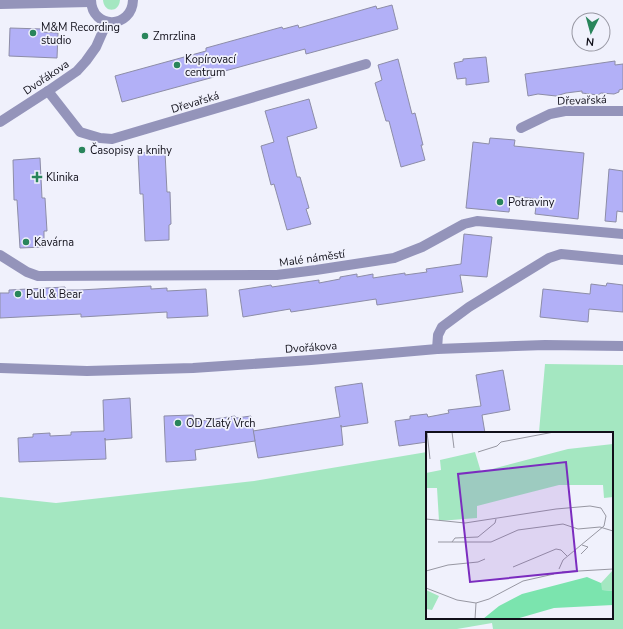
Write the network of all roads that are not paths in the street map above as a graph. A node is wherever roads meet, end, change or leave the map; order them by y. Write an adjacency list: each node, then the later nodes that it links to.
1 (133, 0): 2 (street); 5 (street)
2 (139, 0)
3 (90, 1): 4 (street); 5 (street)
4 (0, 4)
5 (106, 22): 7 (street, Dvořákova)
6 (366, 64): 7 (street, Dřevařská)
7 (48, 91): 9 (street, Dvořákova)
8 (623, 111): 10 (street, Dřevařská)
9 (0, 122)
10 (521, 128)
11 (623, 234): 12 (street, Malé náměstí)
12 (0, 255)
13 (623, 260): 15 (street)
14 (623, 346): 15 (street, Dvořákova)
15 (438, 349): 16 (street, Dvořákova)
16 (0, 368)

